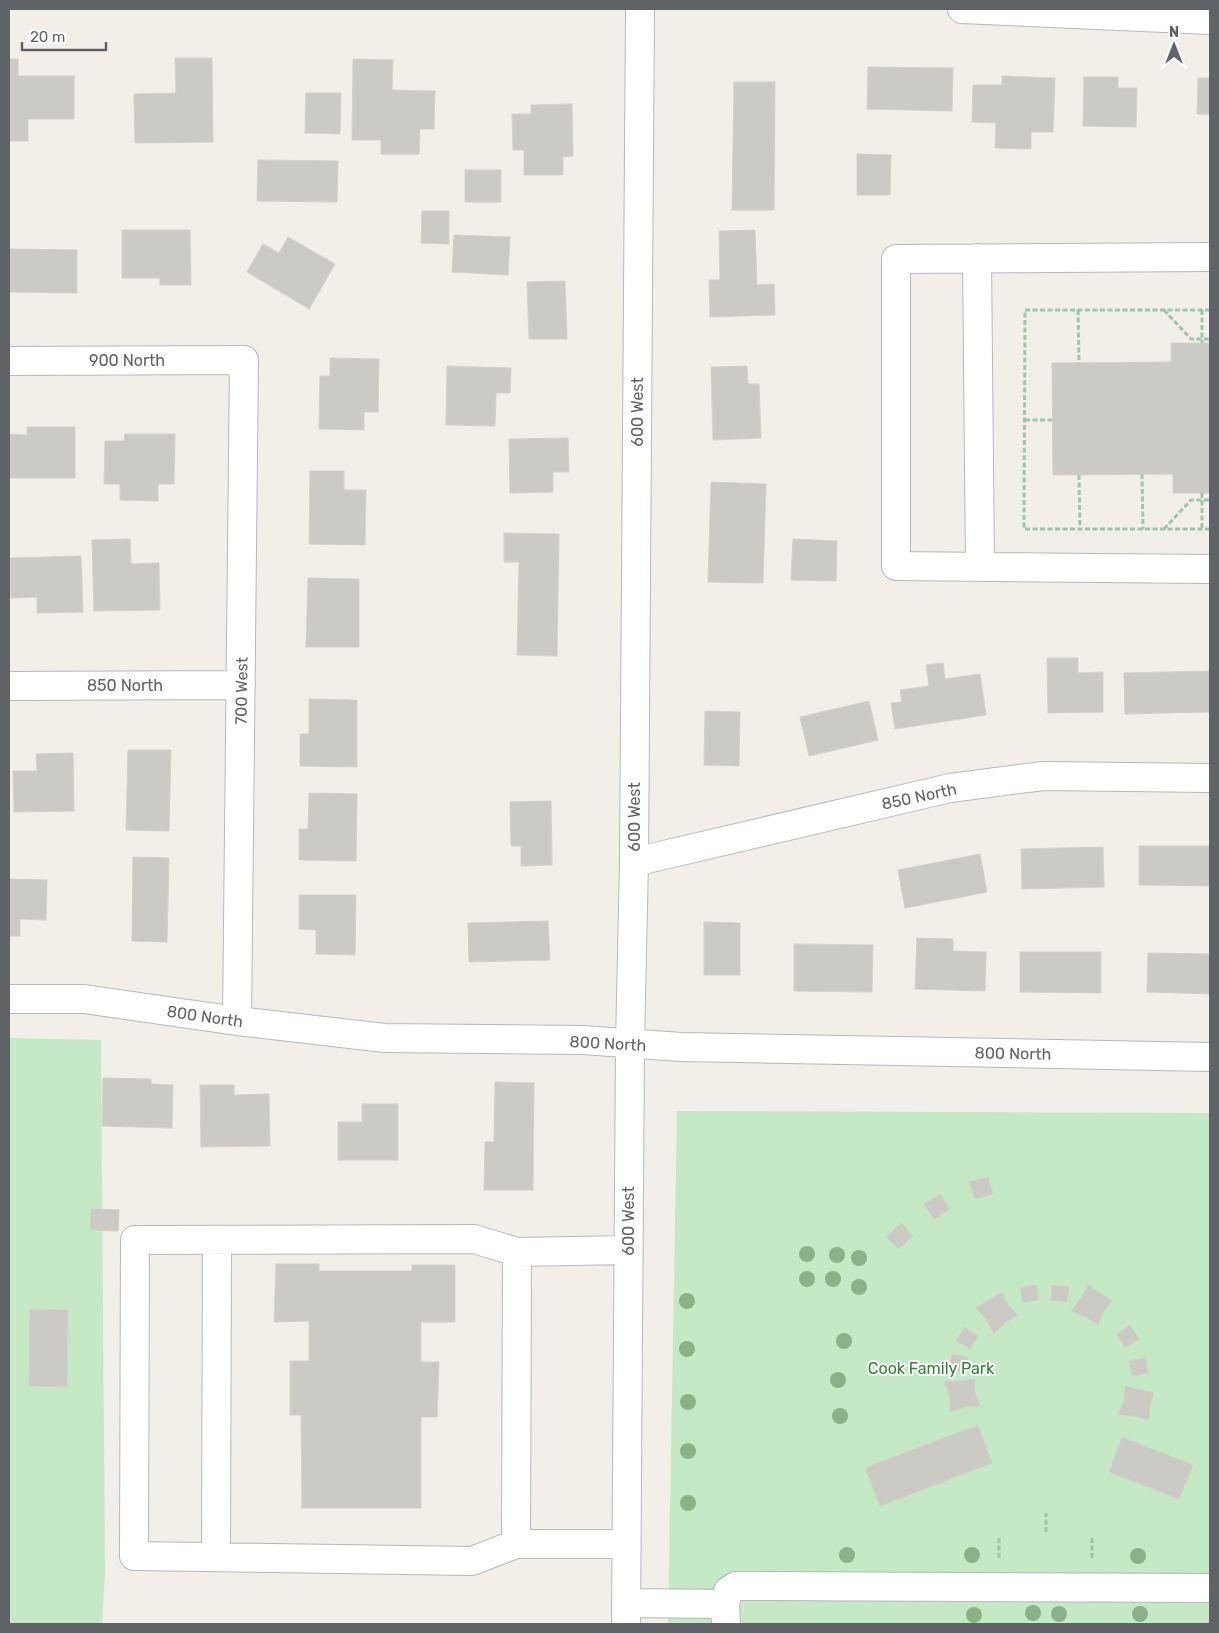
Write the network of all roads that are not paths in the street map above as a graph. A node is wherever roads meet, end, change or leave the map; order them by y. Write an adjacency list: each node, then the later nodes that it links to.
1 (640, 9): 13 (street, 600 West)
2 (962, 9): 3 (street)
3 (1210, 20)
4 (1210, 257): 5 (street)
5 (977, 258): 8 (street); 8 (street)
6 (244, 360): 7 (street, 900 North); 10 (street, 700 West)
7 (9, 361)
8 (980, 566): 9 (street)
9 (1210, 569)
10 (241, 685): 11 (street, 850 North); 15 (street, 700 West)
11 (9, 686)
12 (1210, 778): 13 (street, 850 North)
13 (634, 862): 16 (street, 600 West)
14 (9, 999): 15 (street, 800 North)
15 (237, 1021): 16 (street, 800 North)
16 (630, 1043): 17 (street, 800 North); 19 (street, 600 West)
17 (1210, 1057)
18 (217, 1240): 20 (street); 23 (street); 23 (street)
19 (628, 1250): 20 (street); 22 (street, 600 West)
20 (517, 1252): 21 (street)
21 (516, 1544): 22 (street); 23 (street)
22 (626, 1544): 25 (street, 600 West)
23 (216, 1557)
24 (1210, 1588): 26 (street)
25 (626, 1614): 26 (street)
26 (726, 1614)

